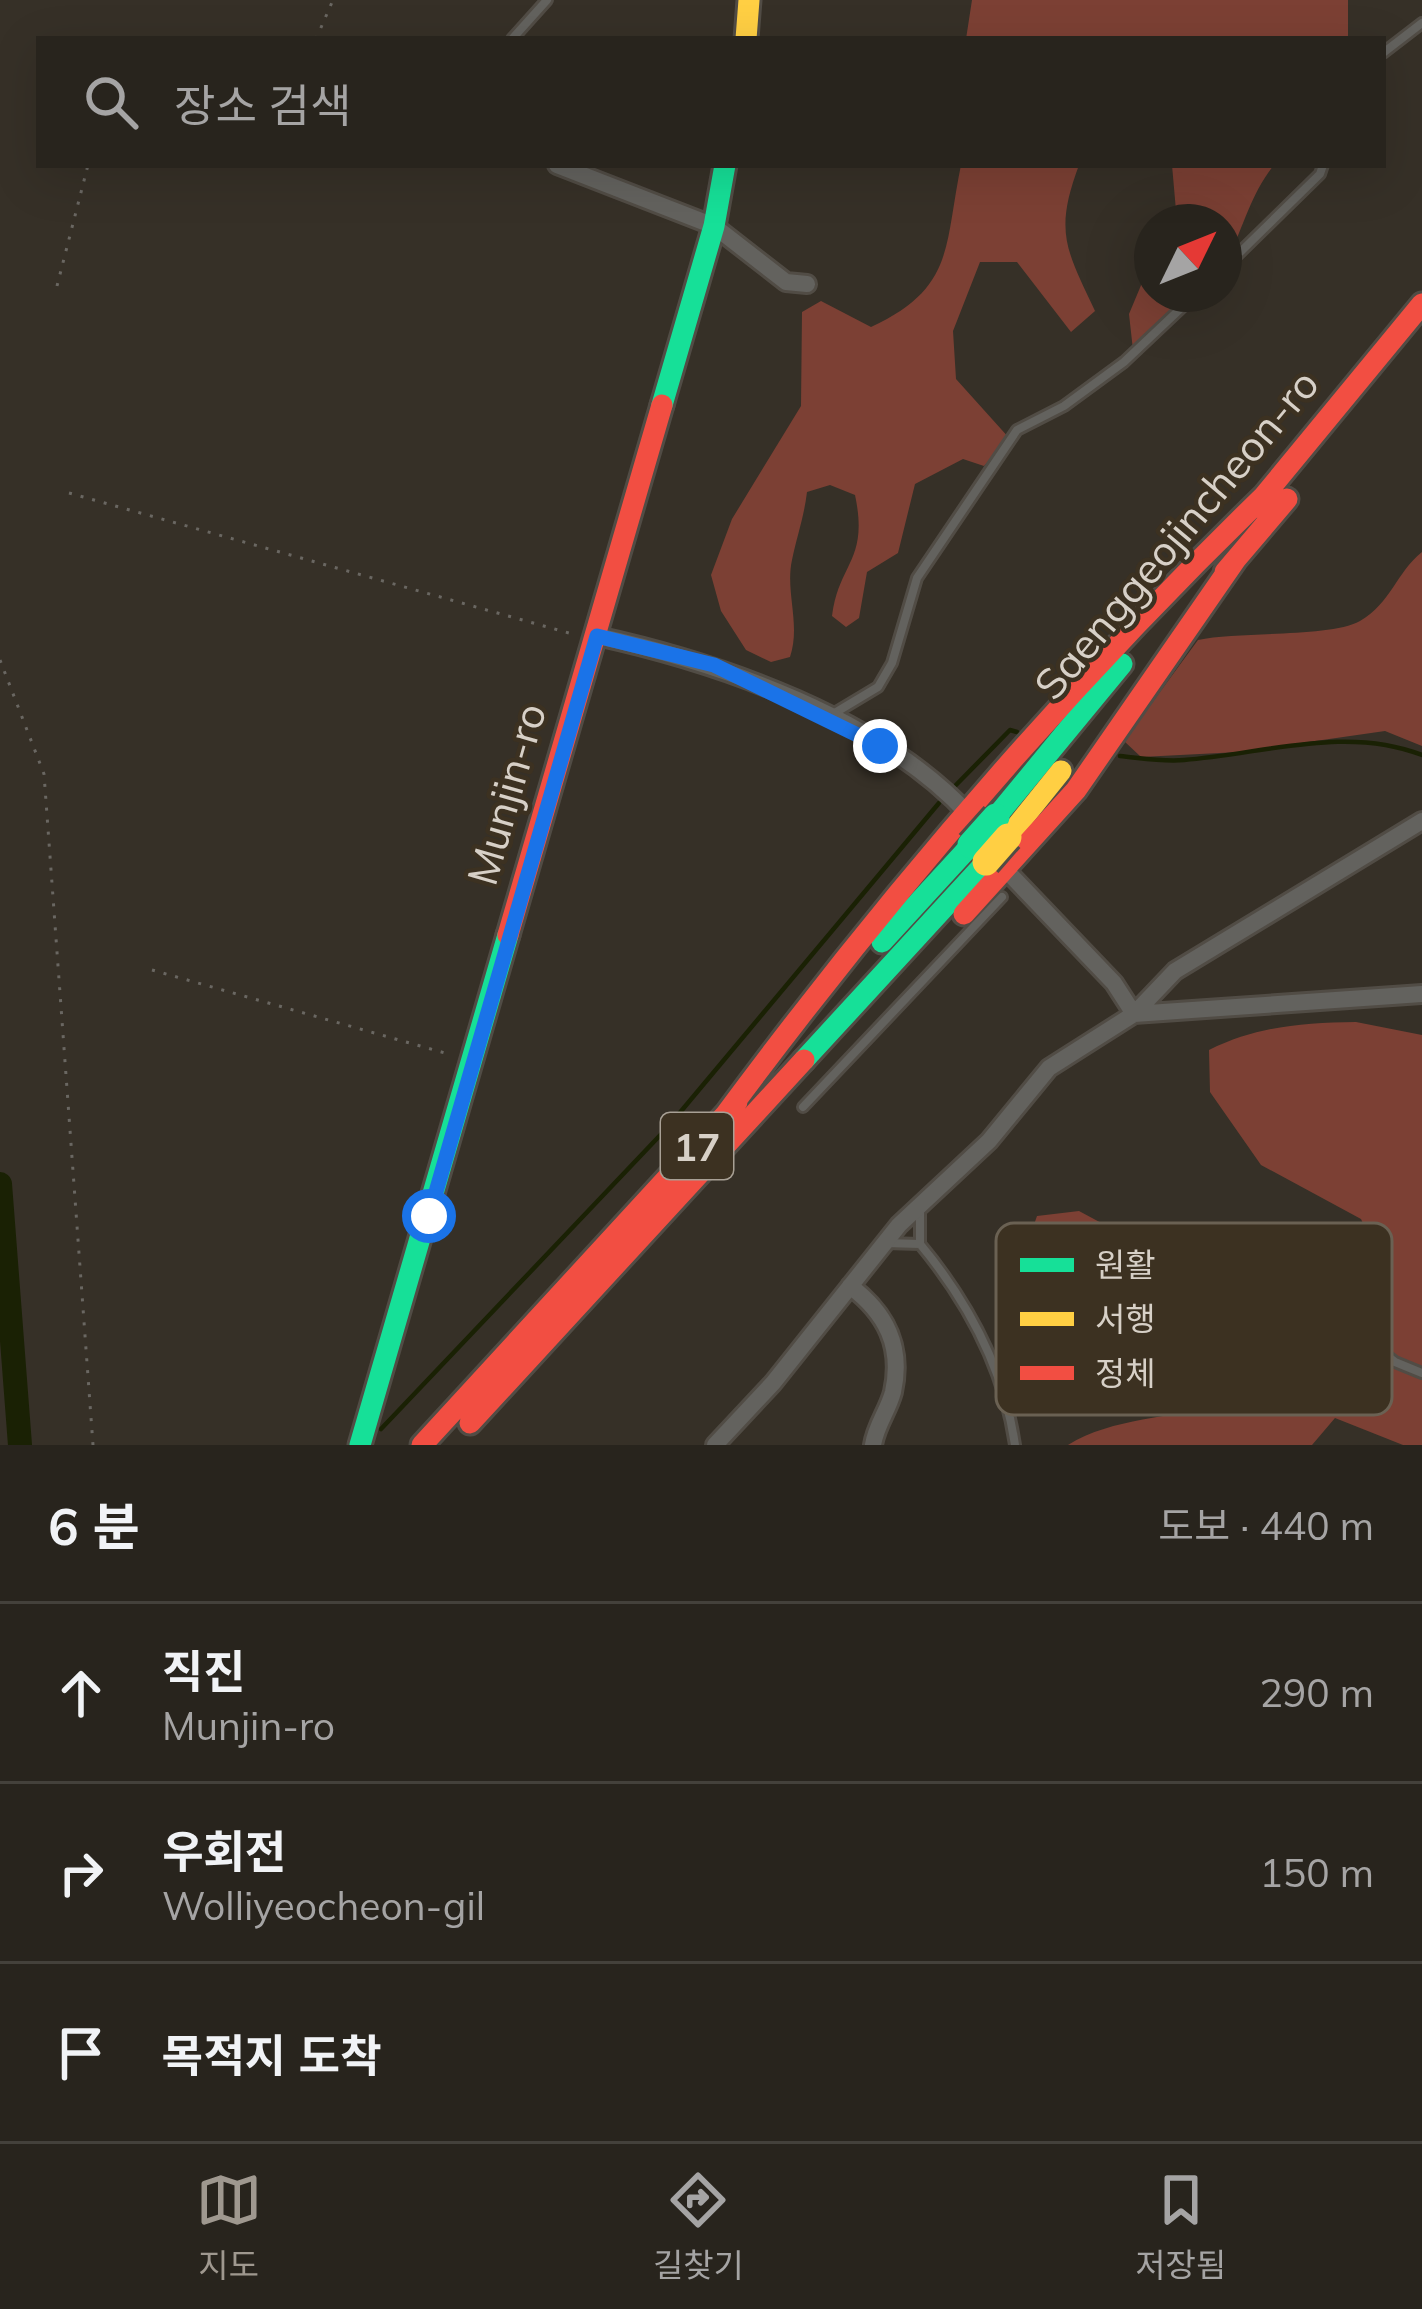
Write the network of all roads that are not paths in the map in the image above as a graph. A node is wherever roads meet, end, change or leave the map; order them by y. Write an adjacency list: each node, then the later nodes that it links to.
1 (547, 0): 4 (lane)
2 (749, 0): 5 (main road)
3 (1422, 23): 6 (lane)
4 (515, 36)
5 (746, 36)
6 (1386, 51)
7 (565, 168): 10 (street)
8 (724, 168): 10 (main road, Munjin-ro)
9 (1322, 168): 11 (lane)
10 (714, 226): 12 (street); 18 (main road, Munjin-ro)
11 (1242, 251)
12 (807, 284)
13 (1422, 304): 16 (main road, Saenggeojincheon-ro / 17)
14 (1177, 312): 19 (lane)
15 (1422, 336): 17 (main road, Saenggeojincheon-ro / 17)
16 (1266, 494): 20 (main road); 22 (main road, Saenggeojincheon-ro / 17)
17 (1236, 559): 22 (main road, Saenggeojincheon-ro / 17); 23 (main road)
18 (597, 636): 19 (street); 36 (main road, Munjin-ro)
19 (827, 717): 20 (street)
20 (966, 812): 23 (street); 27 (main road)
21 (1422, 820): 25 (street)
22 (1002, 827): 23 (main road, 17, bridge)
23 (994, 866): 25 (street); 26 (lane); 27 (main road, 17); 38 (main road, 17)
24 (1422, 994): 25 (street)
25 (1134, 1014): 28 (street)
26 (803, 1107)
27 (723, 1118): 37 (main road, 17)
28 (920, 1206): 29 (street); 30 (lane)
29 (884, 1243): 30 (lane); 31 (street)
30 (920, 1244): 33 (lane)
31 (850, 1286): 39 (street); 40 (street)
32 (1392, 1360): 34 (lane)
33 (996, 1371)
34 (1422, 1373)
35 (1007, 1415): 41 (lane)
36 (360, 1445)
37 (422, 1445)
38 (449, 1445)
39 (716, 1445)
40 (873, 1445)
41 (1015, 1445)

